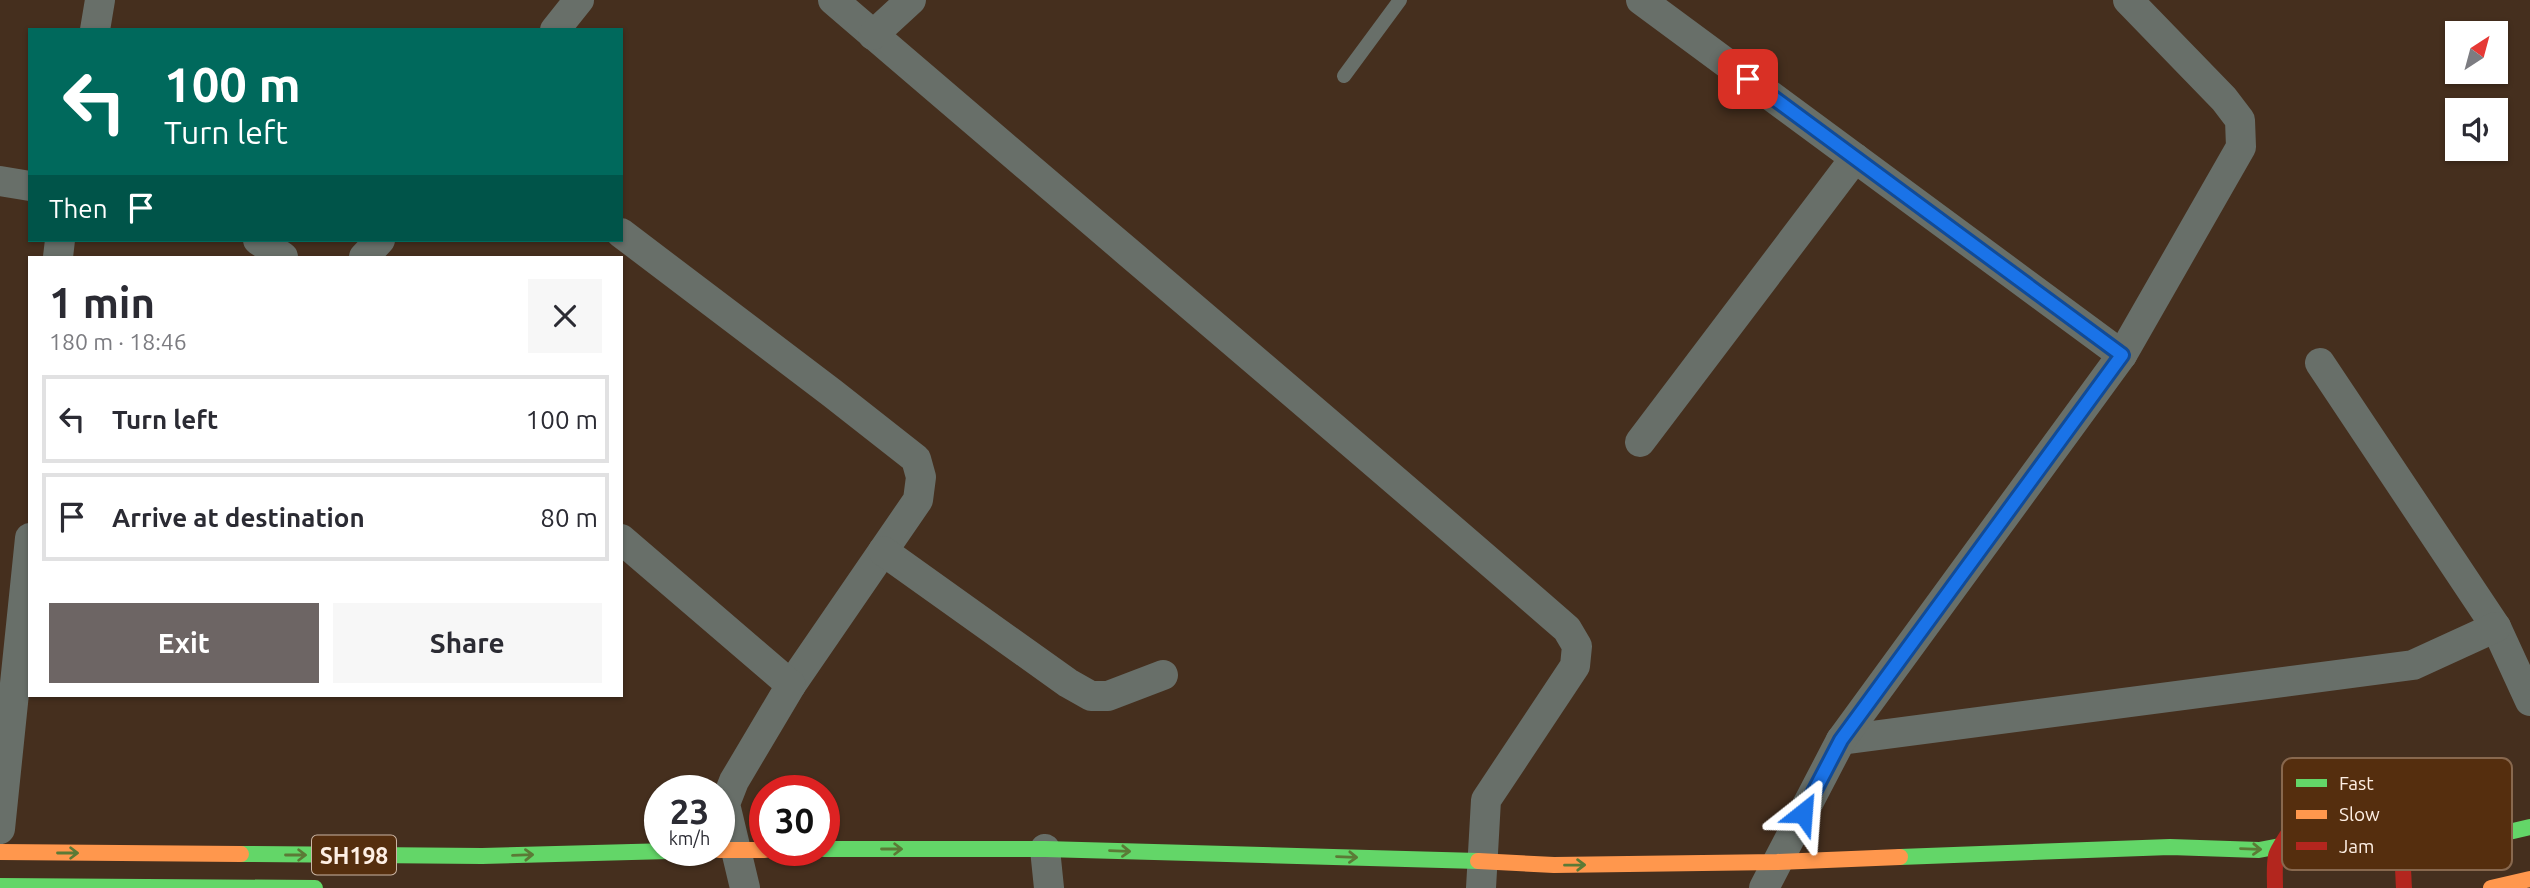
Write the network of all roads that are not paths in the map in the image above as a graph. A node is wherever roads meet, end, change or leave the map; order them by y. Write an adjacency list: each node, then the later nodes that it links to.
1 (100, 0): 8 (street)
2 (579, 0): 9 (street)
3 (833, 0): 10 (street)
4 (911, 0): 10 (street)
5 (1400, 0): 11 (lane)
6 (1641, 0): 12 (street)
7 (2128, 0): 20 (street)
8 (95, 28)
9 (557, 28)
10 (873, 35): 44 (street)
11 (1345, 76)
12 (1855, 158): 20 (street); 22 (street)
13 (0, 181): 14 (street)
14 (28, 186)
15 (623, 235): 24 (street)
16 (261, 242): 18 (street)
17 (378, 242): 19 (street)
18 (282, 256)
19 (366, 256)
20 (2122, 355): 30 (street)
21 (2320, 363): 26 (street)
22 (1640, 442)
23 (623, 541): 28 (street)
24 (883, 551): 27 (street); 28 (street)
25 (28, 557): 33 (street)
26 (2496, 627): 29 (street); 30 (street)
27 (1163, 676)
28 (791, 685): 31 (street)
29 (2530, 701)
30 (1841, 740): 42 (street)
31 (735, 779)
32 (2530, 827): 34 (main road)
33 (0, 829)
34 (2512, 831)
35 (2282, 843): 36 (main road)
36 (2280, 846): 42 (main road, one-way to 36); 51 (main road)
37 (840, 849): 38 (main road, one-way to 38)
38 (1045, 849): 44 (main road, one-way to 44); 49 (street)
39 (0, 852): 40 (main road, SH198, one-way to 40)
40 (644, 852)
41 (735, 859): 48 (street)
42 (1777, 862): 44 (main road, one-way to 42); 50 (street)
43 (2405, 870): 52 (main road)
44 (1482, 874)
45 (2530, 879): 53 (main road)
46 (0, 886): 47 (main road, SH198)
47 (315, 888)
48 (745, 888)
49 (1049, 888)
50 (1764, 888)
51 (2274, 888)
52 (2404, 888)
53 (2491, 888)

